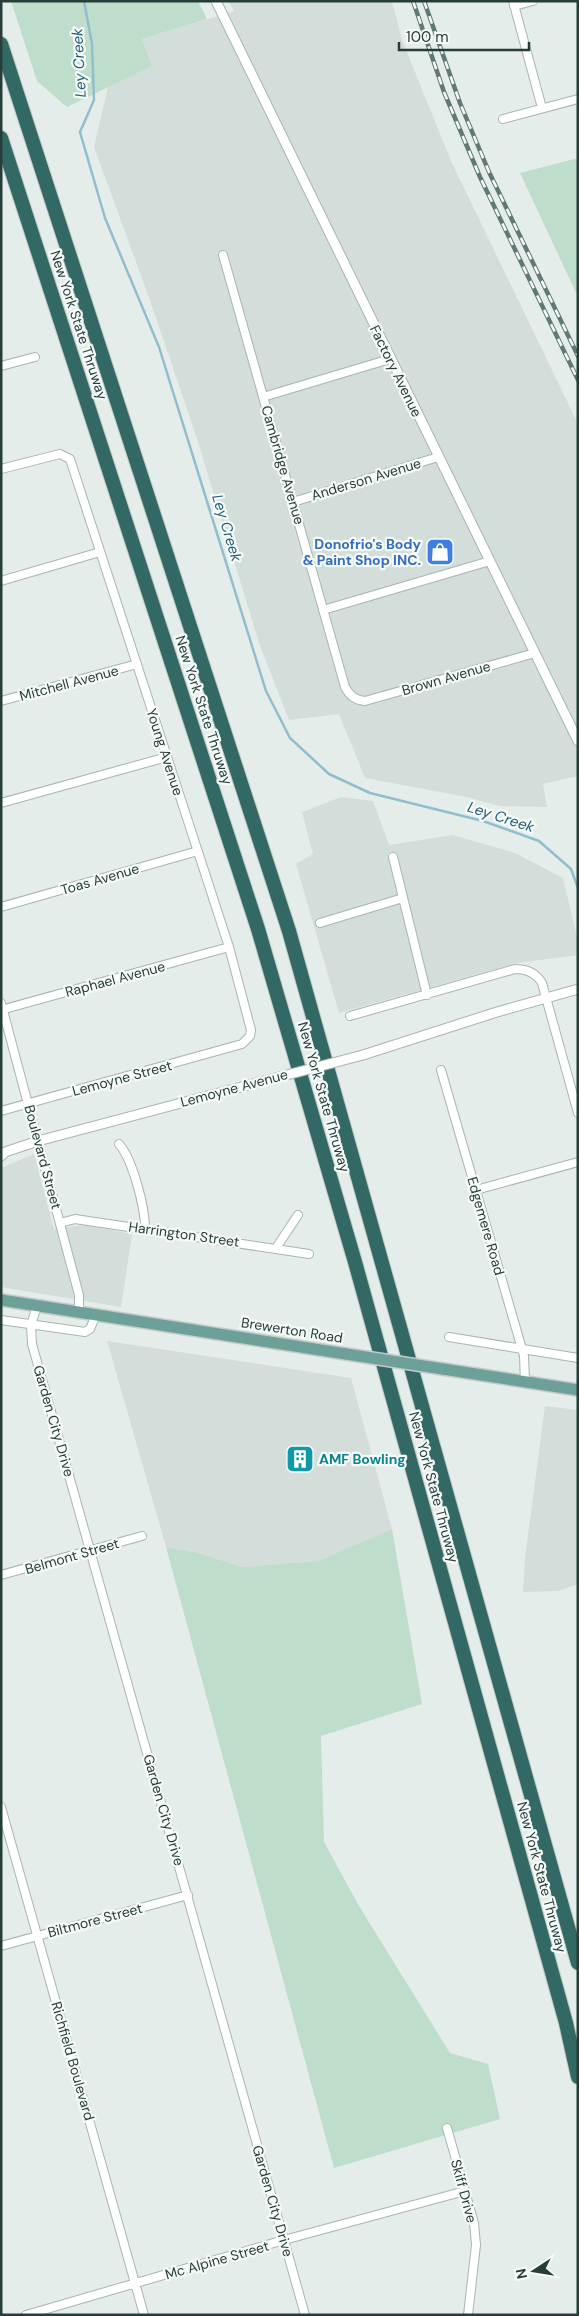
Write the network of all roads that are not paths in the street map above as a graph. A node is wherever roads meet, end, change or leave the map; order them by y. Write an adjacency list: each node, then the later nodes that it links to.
1 (216, 1): 11 (street, Factory Avenue)
2 (532, 1): 3 (street)
3 (514, 4): 6 (street)
4 (1, 44): 72 (highway, New York State Thruway)
5 (578, 99): 6 (street)
6 (542, 108): 7 (street)
7 (503, 118)
8 (1, 138): 73 (highway, New York State Thruway)
9 (223, 255): 13 (street, Cambridge Avenue)
10 (35, 357): 12 (street)
11 (390, 359): 13 (street); 14 (street, Factory Avenue)
12 (1, 366)
13 (263, 397): 16 (street, Cambridge Avenue)
14 (438, 457): 16 (street, Anderson Avenue); 18 (street, Factory Avenue)
15 (1, 469): 17 (street, Young Avenue)
16 (293, 502): 20 (street, Cambridge Avenue)
17 (100, 552): 19 (street); 22 (street, Young Avenue)
18 (490, 561): 20 (street); 21 (street, Factory Avenue)
19 (1, 581)
20 (324, 610): 23 (street, Cambridge Avenue)
21 (535, 653): 23 (street, Brown Avenue); 25 (street, Factory Avenue)
22 (137, 664): 24 (street, Mitchell Avenue); 26 (street, Young Avenue)
23 (357, 700)
24 (1, 701)
25 (578, 741)
26 (167, 757): 27 (street); 28 (street, Young Avenue)
27 (1, 803)
28 (198, 851): 31 (street, Toas Avenue); 33 (street, Young Avenue)
29 (393, 857): 30 (street)
30 (403, 898): 32 (street); 35 (street)
31 (1, 907)
32 (320, 923)
33 (229, 947): 37 (street, Raphael Avenue); 39 (street, Young Avenue)
34 (578, 990): 36 (street, Lemoyne Avenue)
35 (426, 995): 36 (street); 38 (street)
36 (546, 999): 43 (street); 44 (street, Lemoyne Avenue, bridge)
37 (2, 1007): 41 (street, Boulevard Street)
38 (350, 1016)
39 (242, 1044): 41 (street, Lemoyne Street)
40 (441, 1070): 48 (street, Edgemere Road)
41 (29, 1103): 42 (street, Lemoyne Street); 44 (street, Boulevard Street)
42 (1, 1111)
43 (578, 1113)
44 (38, 1142): 46 (street, Lemoyne Avenue); 50 (street, Boulevard Street)
45 (119, 1144): 51 (street)
46 (3, 1153)
47 (578, 1162): 48 (street)
48 (476, 1190): 61 (street, Edgemere Road)
49 (298, 1215): 52 (street)
50 (60, 1223): 51 (street, Harrington Street); 56 (street, Boulevard Street)
51 (145, 1228): 52 (street, Harrington Street)
52 (276, 1248): 53 (street, Harrington Street)
53 (309, 1254)
54 (1, 1300): 55 (main road, Brewerton Road)
55 (36, 1306): 56 (main road, Brewerton Road); 59 (street, Garden City Drive)
56 (79, 1312): 57 (main road, Brewerton Road)
57 (96, 1315): 59 (street); 63 (main road, Brewerton Road, bridge)
58 (1, 1320): 59 (street)
59 (31, 1325): 66 (street, Garden City Drive)
60 (449, 1337): 61 (street)
61 (522, 1349): 62 (street); 63 (street, Edgemere Road)
62 (578, 1358)
63 (525, 1382): 64 (main road, Brewerton Road)
64 (578, 1390)
65 (142, 1536): 66 (street, Belmont Street)
66 (92, 1551): 67 (street, Belmont Street); 69 (street, Garden City Drive)
67 (1, 1576)
68 (1, 1807): 70 (street, Richfield Boulevard)
69 (188, 1895): 70 (street, Biltmore Street); 76 (street, Garden City Drive)
70 (38, 1936): 71 (street, Biltmore Street); 77 (street, Richfield Boulevard)
71 (1, 1946)
72 (578, 1963)
73 (578, 2076)
74 (447, 2128): 75 (street, Skiff Drive)
75 (465, 2191): 76 (street, Mc Alpine Street); 81 (street, Skiff Drive)
76 (284, 2240): 77 (street, Mc Alpine Street); 80 (street, Garden City Drive)
77 (136, 2284): 78 (street, Mc Alpine Street); 79 (street, Richfield Boulevard)
78 (26, 2315)
79 (144, 2315)
80 (306, 2315)
81 (468, 2315)

